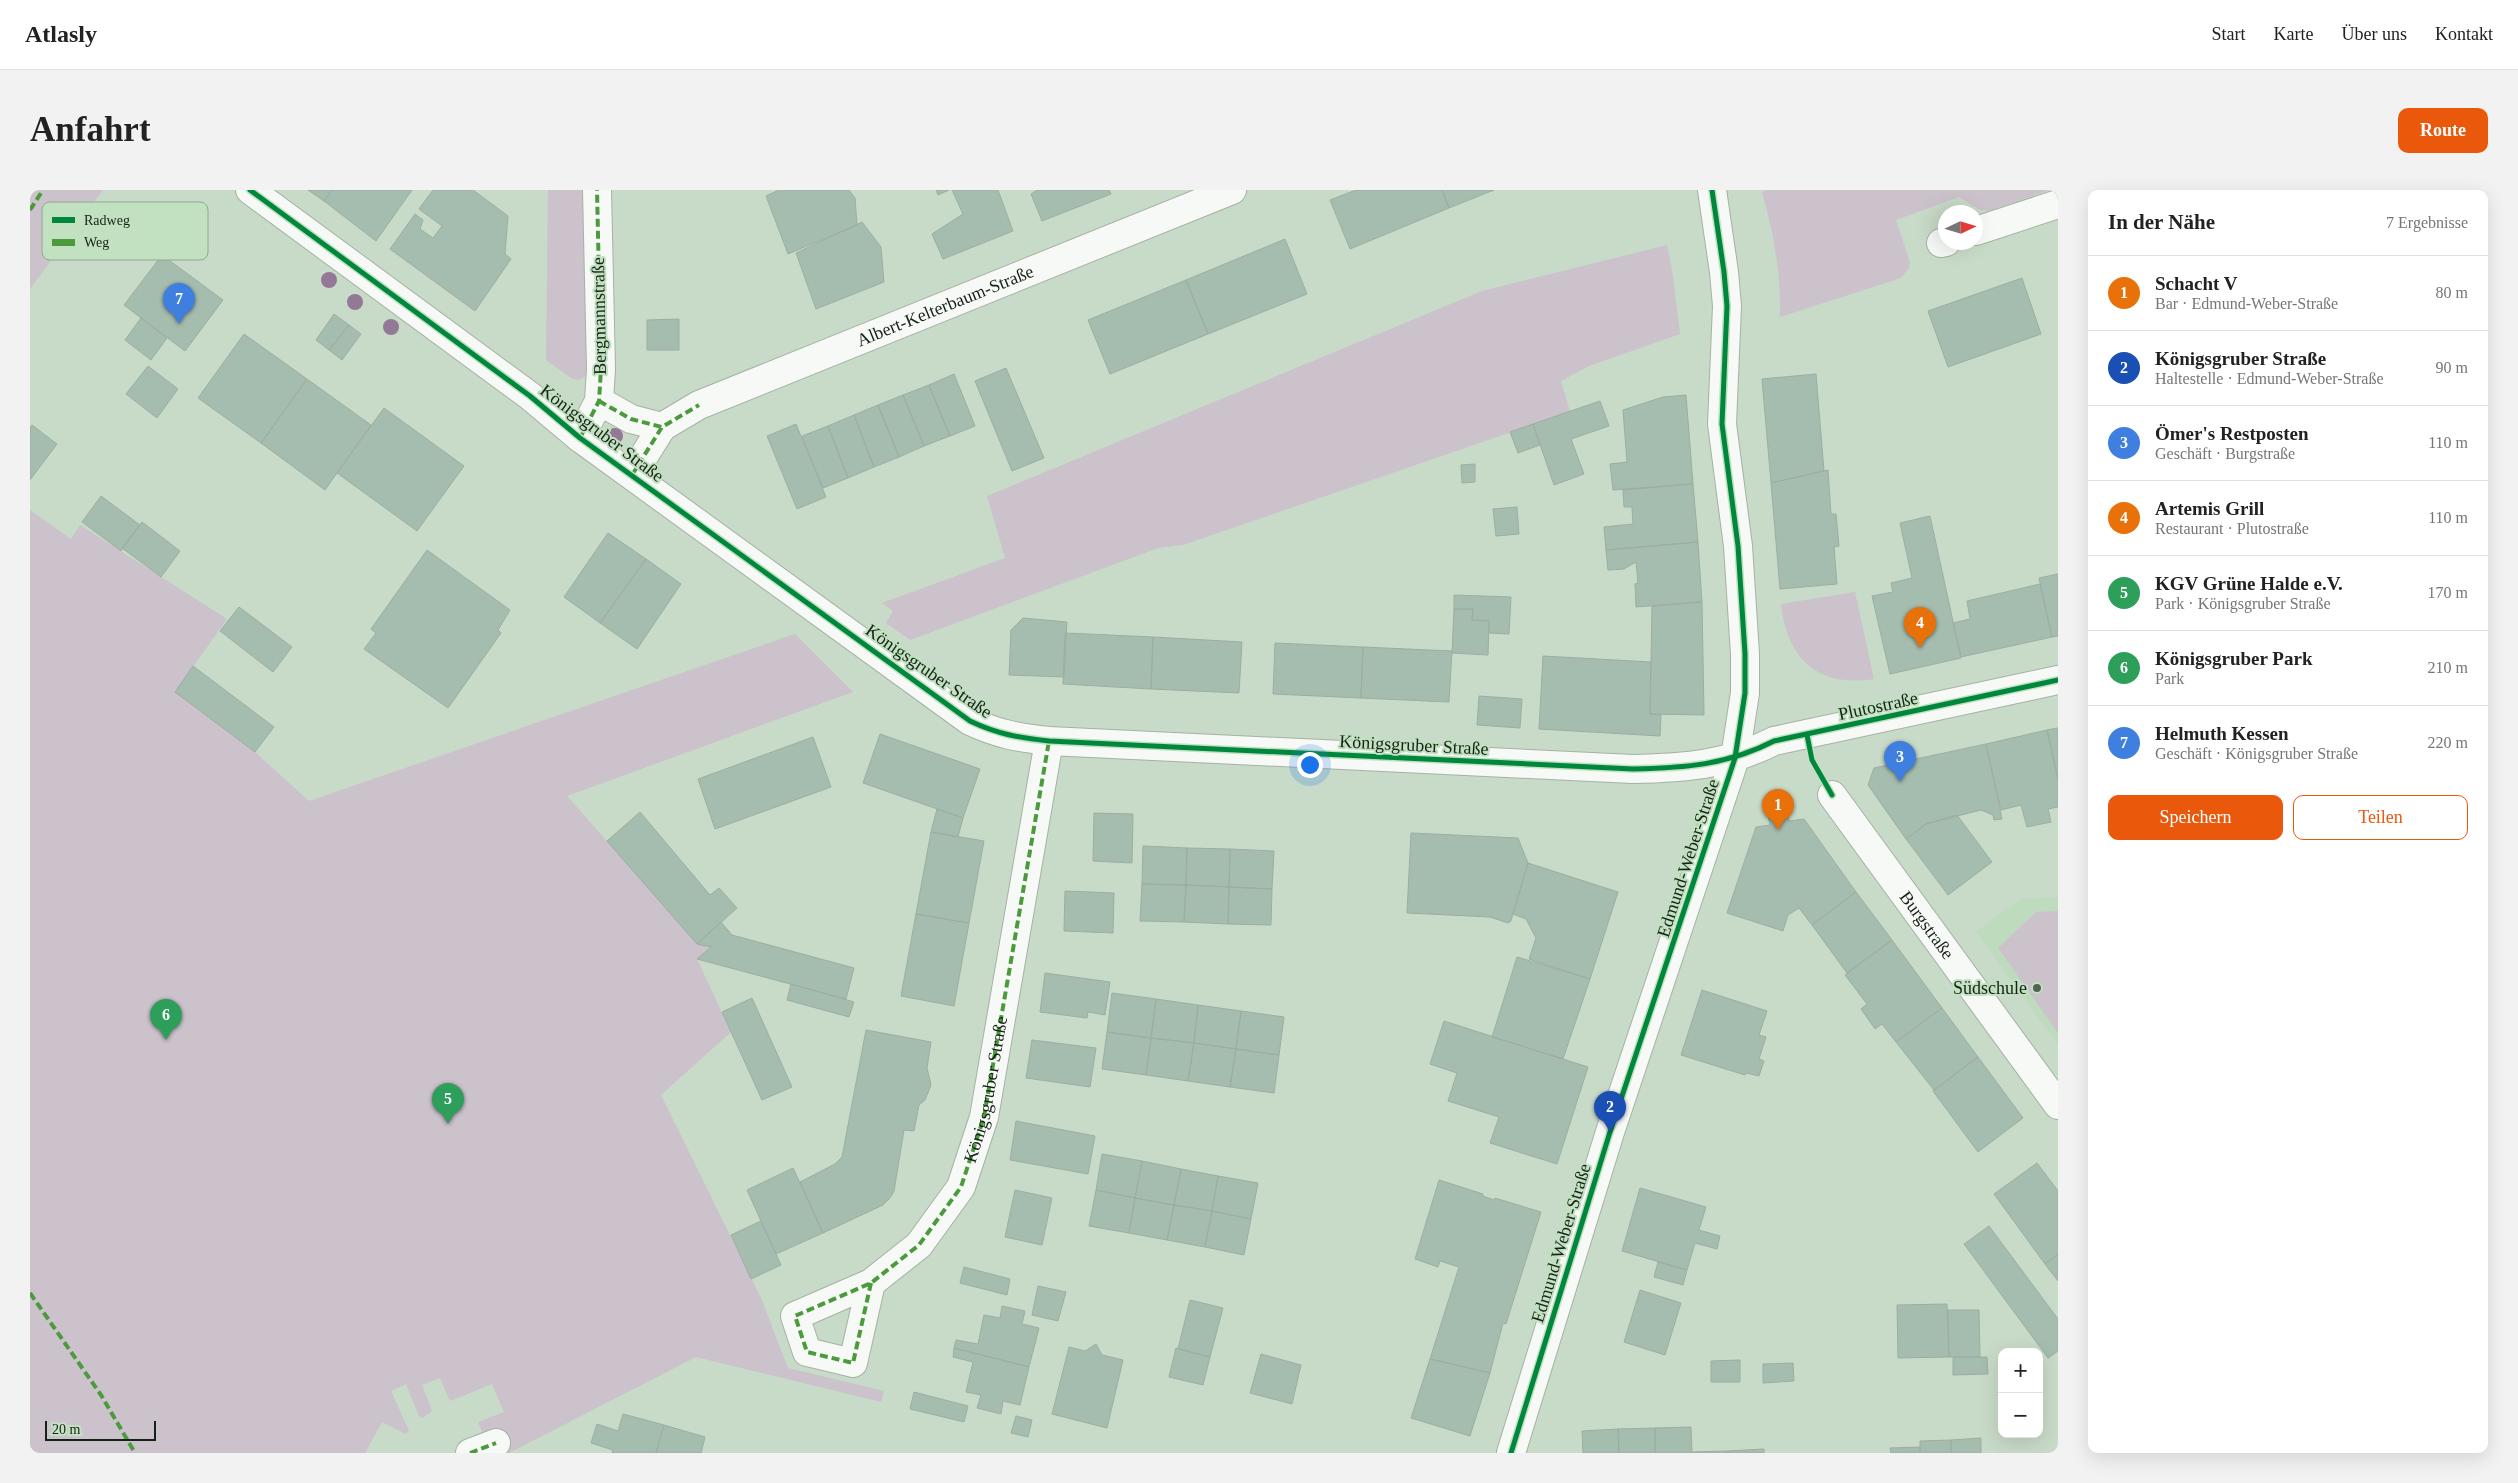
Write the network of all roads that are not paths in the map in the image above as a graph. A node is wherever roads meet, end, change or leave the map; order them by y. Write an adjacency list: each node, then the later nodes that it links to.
1 (250, 190): 9 (street, Königsgruber Straße)
2 (598, 190): 7 (street, Bergmannstraße)
3 (1232, 190): 8 (street, Albert-Kelterbaum-Straße)
4 (1712, 190): 13 (street, Edmund-Weber-Straße)
5 (2058, 204): 6 (street)
6 (1983, 230)
7 (599, 401): 8 (street); 9 (street, Bergmannstraße)
8 (662, 427): 10 (street, Albert-Kelterbaum-Straße)
9 (580, 438): 10 (street, Königsgruber Straße)
10 (632, 475): 12 (street, Königsgruber Straße)
11 (2058, 680): 13 (street, Plutostraße)
12 (1049, 741): 13 (street, Königsgruber Straße); 16 (street, Königsgruber Straße)
13 (1735, 758): 19 (street, Edmund-Weber-Straße)
14 (1832, 795): 15 (street, Burgstraße)
15 (2058, 1105)
16 (871, 1283)
17 (496, 1443): 18 (street)
18 (470, 1453)
19 (1511, 1453)

